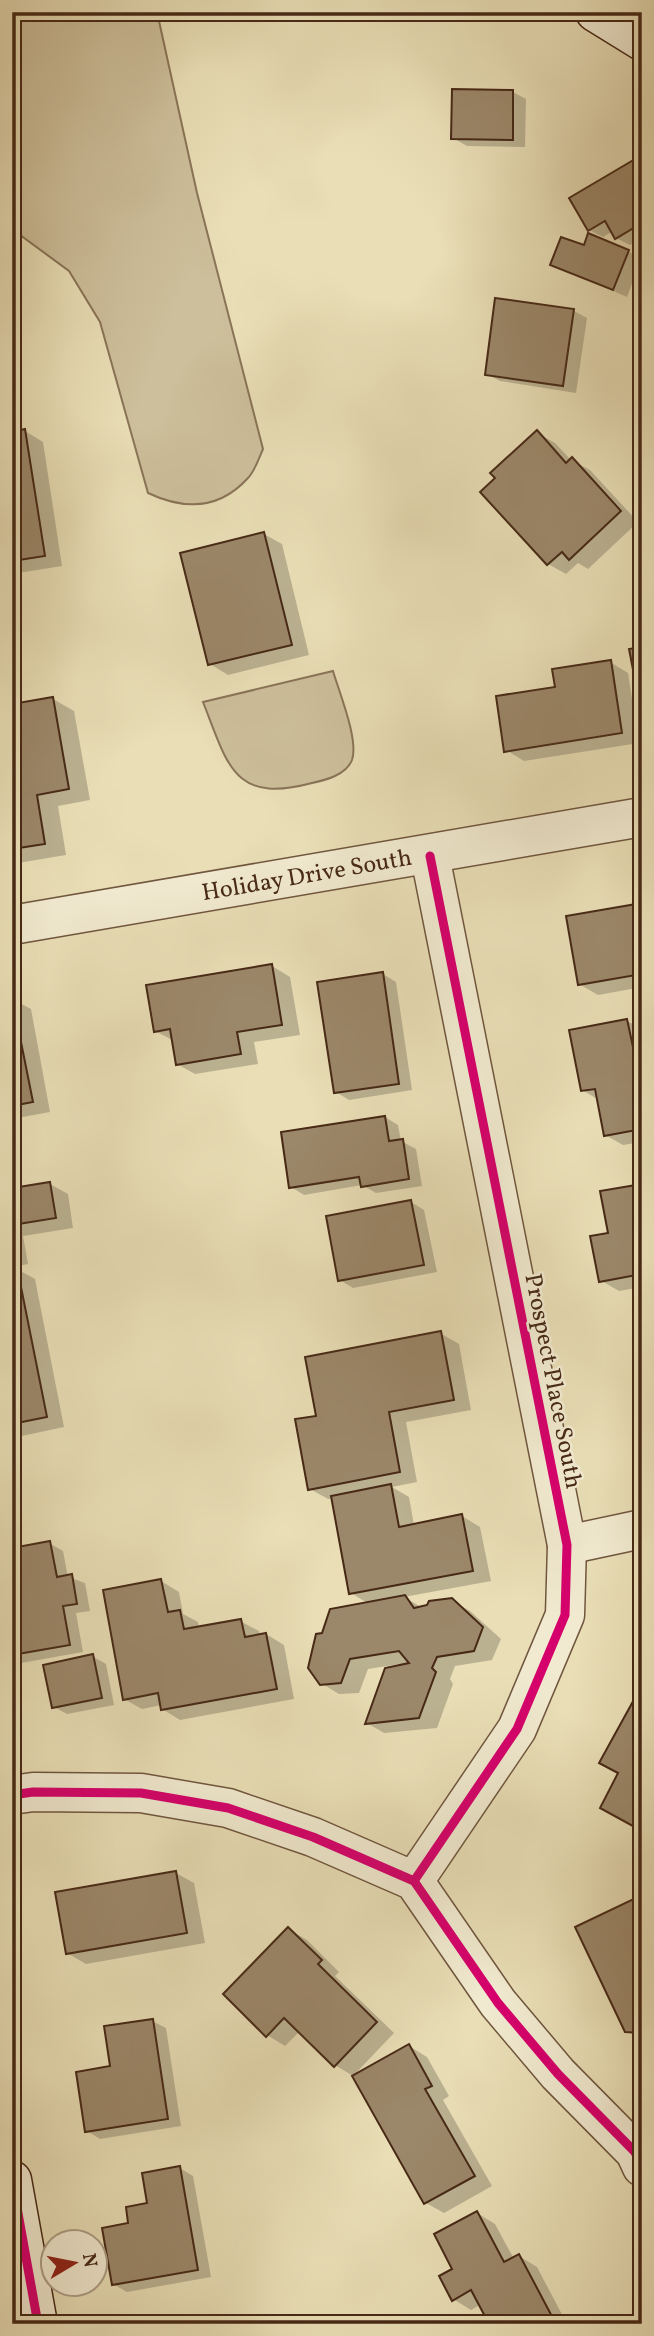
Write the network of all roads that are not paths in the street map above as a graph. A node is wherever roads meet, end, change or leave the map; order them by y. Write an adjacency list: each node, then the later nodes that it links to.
1 (595, 12): 2 (street)
2 (642, 41)
3 (642, 817): 4 (street, Holiday Drive South)
4 (430, 856): 5 (street, Holiday Drive South); 7 (street, Prospect Place South)
5 (12, 925)
6 (642, 1529): 7 (street)
7 (567, 1545): 9 (street, Prospect Place South)
8 (12, 1795): 9 (street)
9 (414, 1881): 10 (street)
10 (639, 2157)
11 (12, 2179): 12 (street)
12 (38, 2324)

